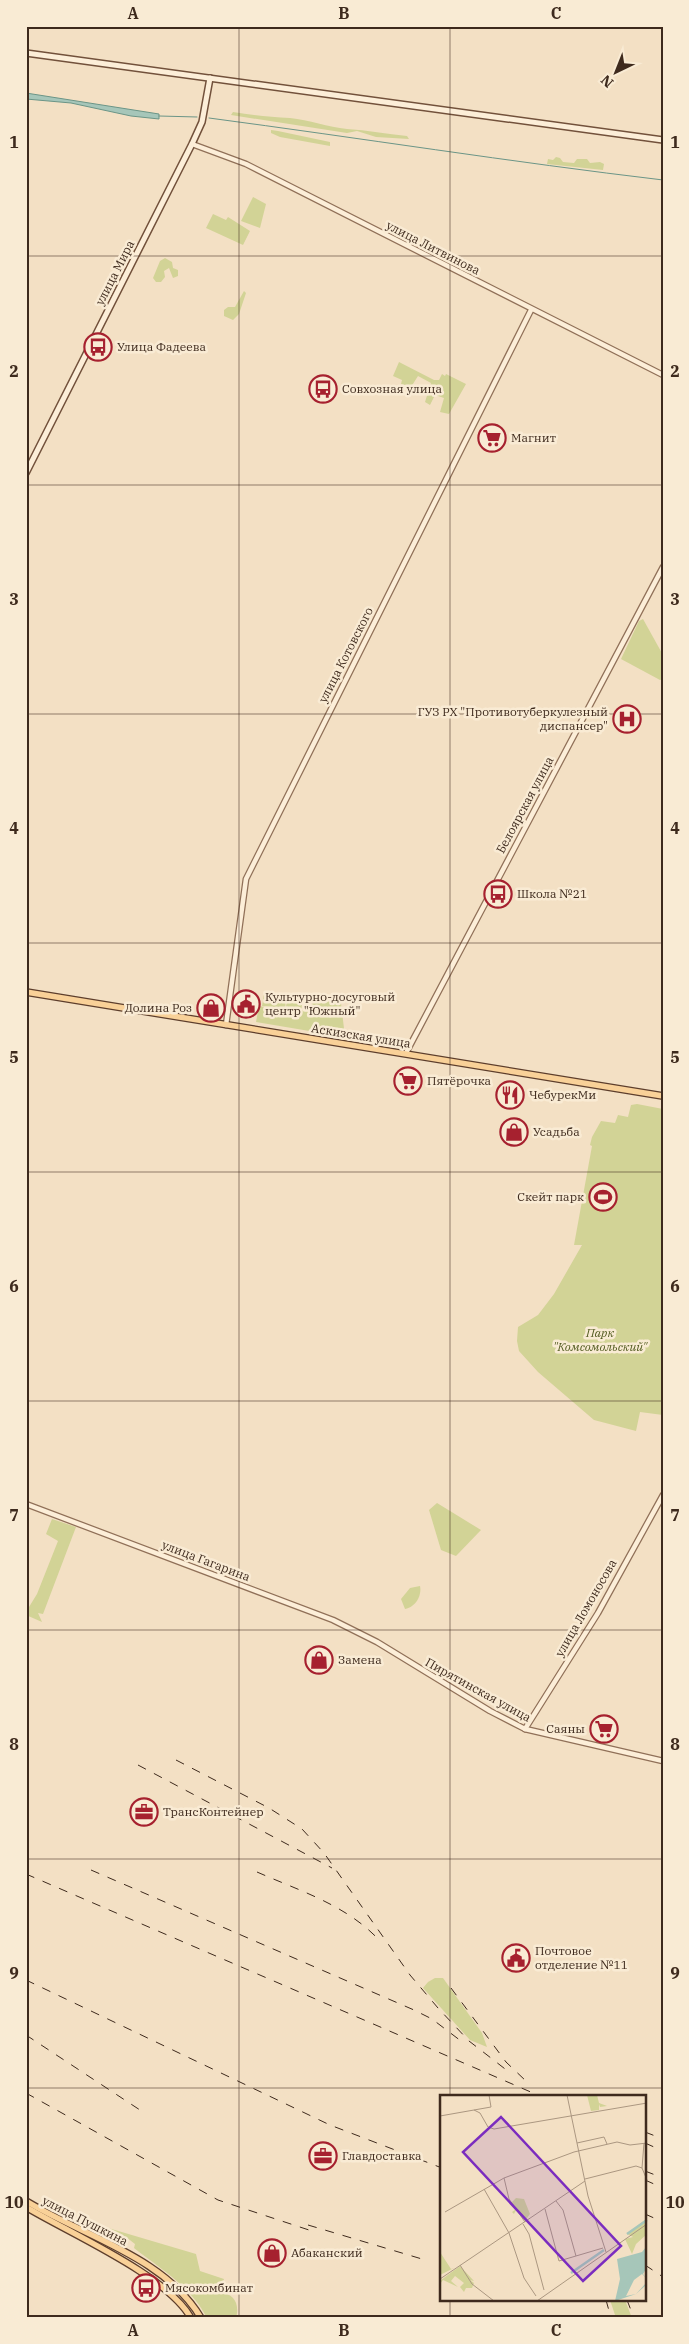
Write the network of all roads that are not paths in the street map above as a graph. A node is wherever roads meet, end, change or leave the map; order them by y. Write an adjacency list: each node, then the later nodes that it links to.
1 (26, 53): 2 (main road)
2 (210, 78): 3 (main road); 4 (main road, улица Мира)
3 (663, 140)
4 (192, 144): 5 (street, улица Литвинова); 7 (main road, улица Мира)
5 (531, 310): 6 (street, улица Литвинова); 10 (street, улица Котовского)
6 (663, 375)
7 (26, 473)
8 (663, 566): 11 (street, Белоярская улица)
9 (26, 992): 10 (main road, Аскизская улица)
10 (226, 1024): 11 (main road, Аскизская улица)
11 (406, 1054): 12 (main road, Аскизская улица)
12 (663, 1096)
13 (663, 1495): 16 (street, улица Ломоносова)
14 (26, 1504): 15 (street, улица Гагарина)
15 (377, 1642): 16 (street, Пирятинская улица)
16 (525, 1729): 17 (street, Пирятинская улица)
17 (663, 1761)
18 (26, 2201): 21 (main road, улица Пушкина)
19 (26, 2207): 20 (main road, улица Пушкина)
20 (191, 2318)
21 (201, 2318)

